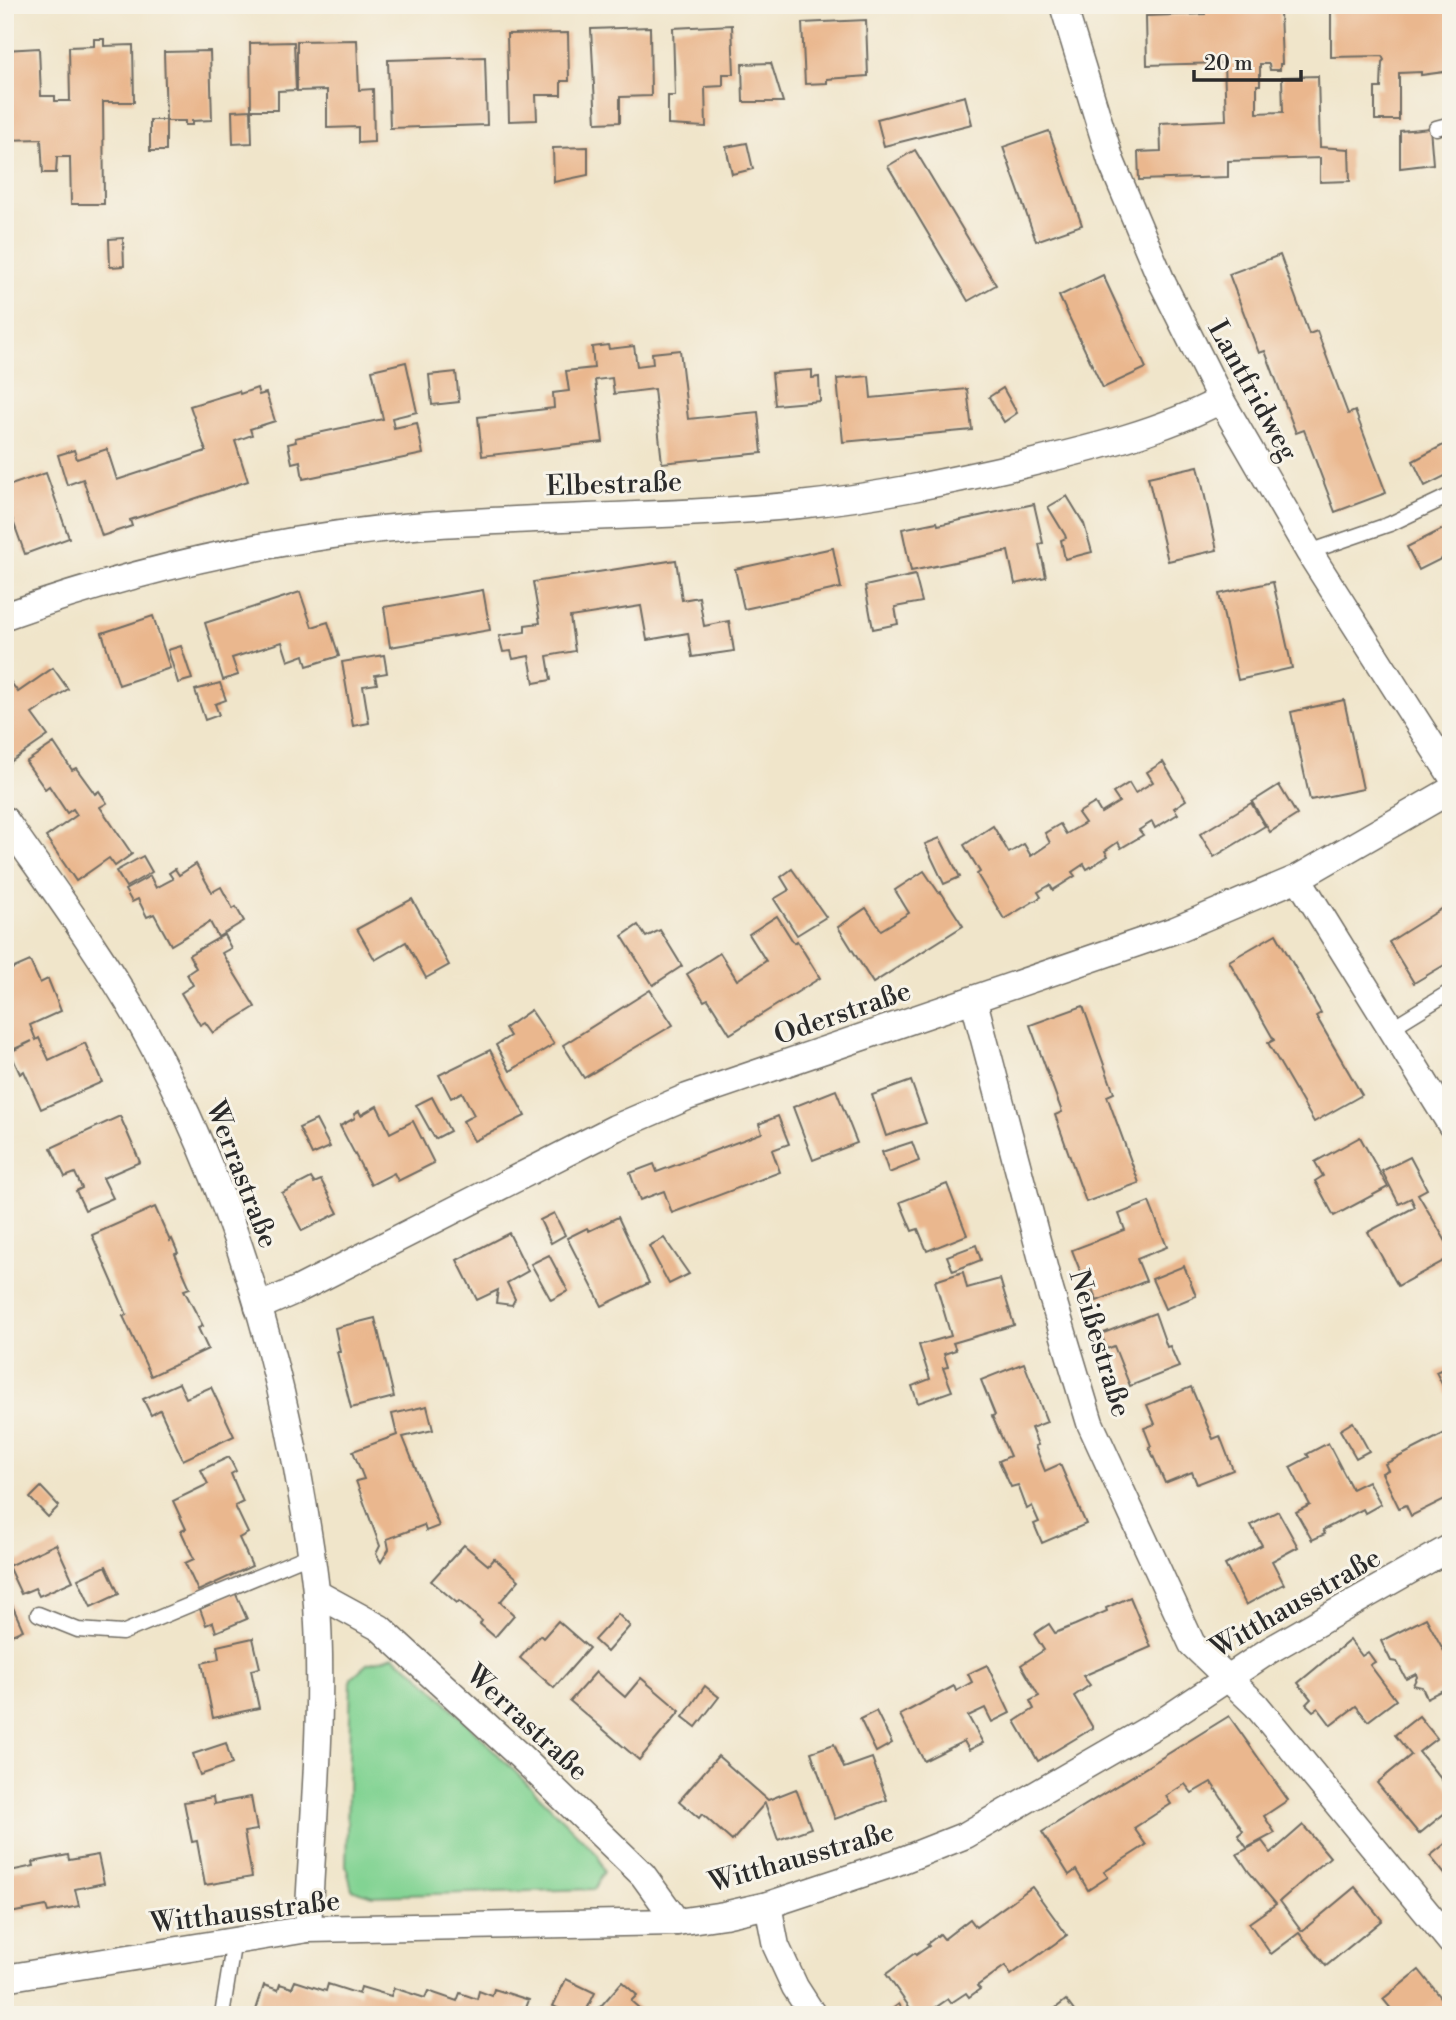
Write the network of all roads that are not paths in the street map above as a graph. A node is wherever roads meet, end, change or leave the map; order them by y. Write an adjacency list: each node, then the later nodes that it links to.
1 (1063, 5): 2 (street, Lantfridweg)
2 (1221, 400): 4 (street, Lantfridweg); 5 (street, Elbestraße)
3 (1451, 495): 4 (lane)
4 (1309, 552): 6 (street, Lantfridweg)
5 (5, 616)
6 (1451, 775)
7 (1451, 790): 9 (street, Oderstraße)
8 (5, 820): 14 (street, Werrastraße)
9 (1298, 878): 11 (street, Oderstraße); 12 (street)
10 (1451, 991): 12 (lane)
11 (974, 1001): 14 (street, Oderstraße); 19 (street, Neißestraße)
12 (1391, 1028): 13 (street)
13 (1451, 1125)
14 (258, 1307): 16 (street, Werrastraße)
15 (1451, 1547): 19 (street, Witthausstraße)
16 (312, 1554): 17 (street, Werrastraße); 18 (lane)
17 (316, 1593): 21 (street, Werrastraße); 22 (street, Werrastraße)
18 (38, 1614)
19 (1227, 1677): 20 (street, Witthausstraße); 24 (street, Neißestraße)
20 (768, 1905): 21 (street, Witthausstraße); 27 (street)
21 (677, 1922): 22 (street, Witthausstraße)
22 (308, 1929): 23 (street, Witthausstraße)
23 (234, 1940): 25 (street, Witthausstraße); 26 (lane)
24 (1451, 1942)
25 (5, 1978)
26 (222, 2015)
27 (813, 2015)

